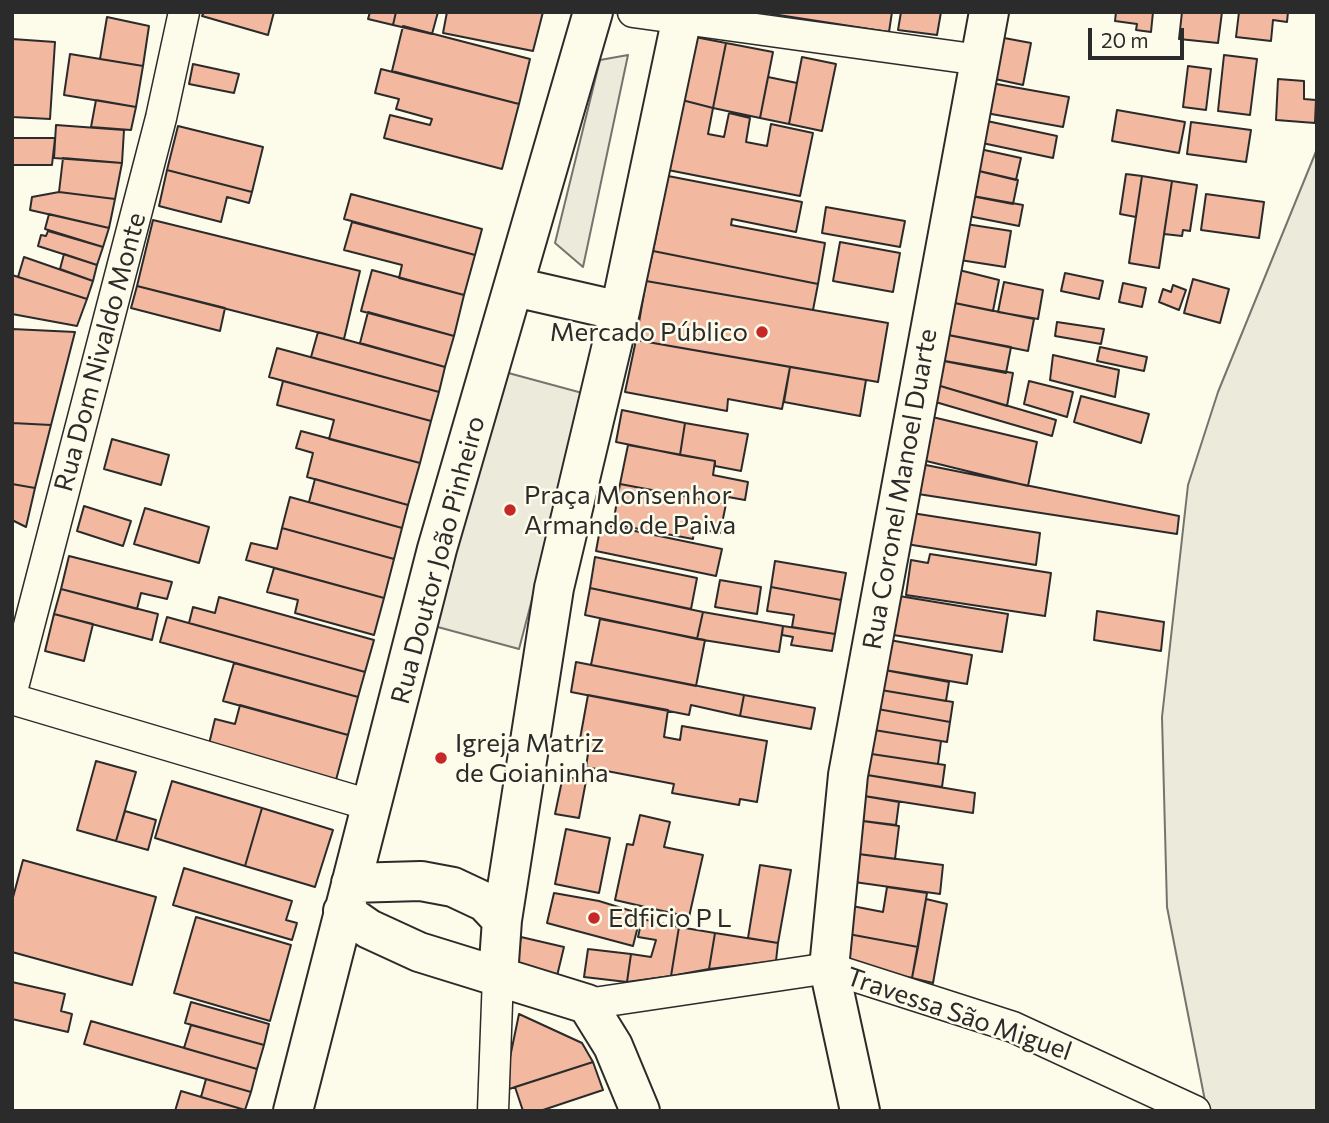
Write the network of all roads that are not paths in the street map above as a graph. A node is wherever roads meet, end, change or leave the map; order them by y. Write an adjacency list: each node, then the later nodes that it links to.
1 (184, 12): 9 (street, Rua Dom Nivaldo Monte)
2 (593, 12): 7 (street, Rua Doutor João Pinheiro)
3 (633, 12): 5 (street)
4 (989, 12): 6 (street, Rua Coronel Manoel Duarte)
5 (682, 16): 6 (street); 8 (street)
6 (980, 60): 14 (street, Rua Coronel Manoel Duarte)
7 (515, 287): 8 (street); 11 (street, Rua Doutor João Pinheiro)
8 (620, 311): 13 (street)
9 (12, 691)
10 (12, 699): 11 (street)
11 (373, 806): 12 (street, Rua Doutor João Pinheiro)
12 (347, 897): 13 (street); 15 (street); 17 (street, Rua Doutor João Pinheiro)
13 (502, 920): 15 (street)
14 (829, 968): 16 (street, Travessa São Miguel); 20 (street, Rua Coronel Manoel Duarte); 21 (street, Travessa São Miguel)
15 (498, 976): 16 (street); 18 (street)
16 (587, 1004): 19 (street)
17 (293, 1111)
18 (493, 1111)
19 (640, 1111)
20 (860, 1111)
21 (1195, 1111)

